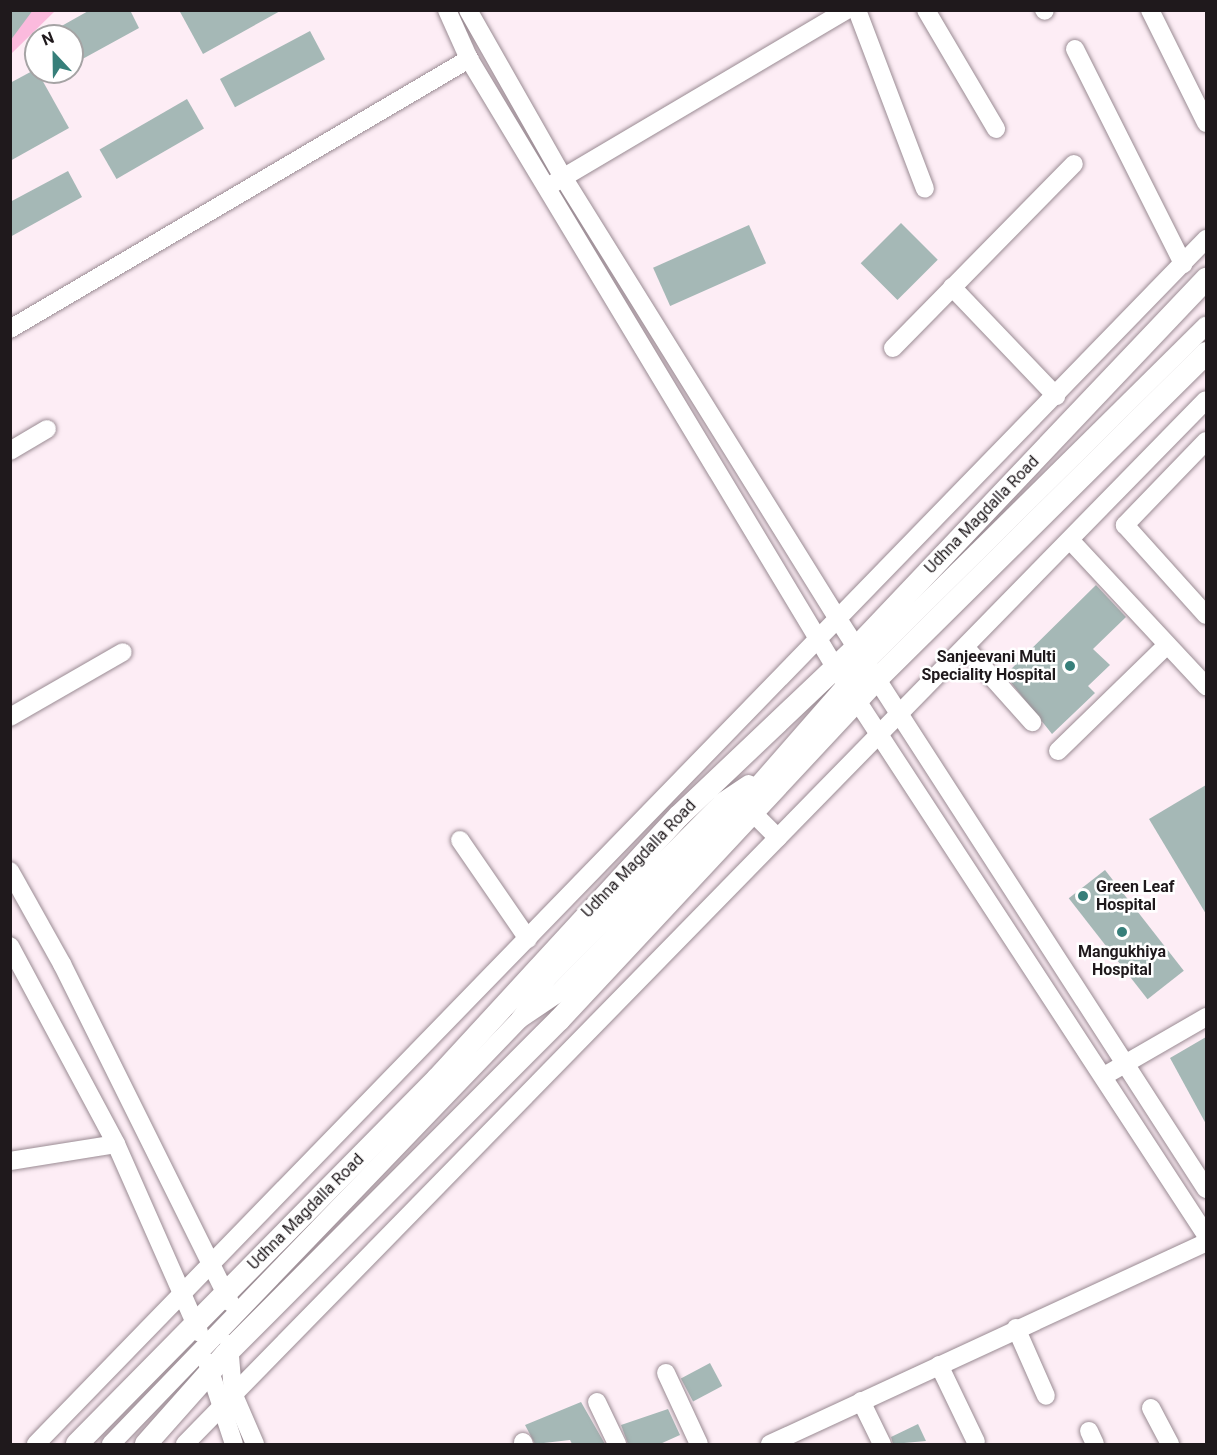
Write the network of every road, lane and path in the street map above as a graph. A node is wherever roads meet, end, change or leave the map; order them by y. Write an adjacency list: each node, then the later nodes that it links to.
1 (447, 10): 7 (street)
2 (847, 10): 13 (street)
3 (857, 10): 15 (street)
4 (926, 10): 11 (street)
5 (1150, 10): 10 (street)
6 (475, 13): 7 (street); 13 (street)
7 (455, 28): 9 (street)
8 (1075, 49): 17 (street)
9 (469, 59): 14 (street); 21 (street)
10 (1206, 123)
11 (996, 129)
12 (1074, 164): 19 (street)
13 (563, 177): 14 (street); 31 (street)
14 (547, 188): 32 (street)
15 (925, 189)
16 (1206, 239): 17 (street)
17 (1183, 264): 24 (street)
18 (1206, 279): 36 (main road, Udhna Magdalla Road)
19 (952, 287): 22 (street); 24 (street)
20 (1206, 326): 36 (street)
21 (10, 329)
22 (893, 348)
23 (1206, 353): 36 (main road, Udhna Magdalla Road)
24 (1056, 396): 31 (street)
25 (1203, 410): 29 (street)
26 (47, 429): 28 (street)
27 (1206, 441): 30 (street)
28 (10, 451)
29 (1070, 540): 33 (street); 34 (street)
30 (1206, 615)
31 (836, 616): 32 (street); 36 (street)
32 (817, 636): 37 (street); 48 (street)
33 (1167, 645): 38 (street); 43 (street)
34 (965, 647): 39 (street); 41 (street)
35 (123, 652): 40 (street)
36 (866, 664): 37 (main road, Udhna Magdalla Road); 37 (main road, Udhna Magdalla Road); 39 (street)
37 (847, 683): 42 (street); 44 (main road, Udhna Magdalla Road); 60 (main road, Udhna Magdalla Road); 61 (street)
38 (1206, 686)
39 (898, 715): 42 (street); 51 (street)
40 (10, 717)
41 (1032, 722)
42 (880, 734): 45 (street); 52 (street)
43 (1058, 751)
44 (753, 813): 45 (street); 65 (main road, Udhna Magdalla Road)
45 (778, 838): 69 (street)
46 (460, 840): 48 (street)
47 (10, 871): 58 (street)
48 (528, 939): 58 (street)
49 (10, 946): 53 (street)
50 (1206, 1017): 51 (street)
51 (1128, 1062): 52 (street); 55 (street)
52 (1104, 1076): 56 (street)
53 (116, 1144): 54 (street); 59 (street)
54 (10, 1161)
55 (1206, 1189)
56 (1206, 1235)
57 (1206, 1243): 63 (street)
58 (214, 1263): 59 (street); 60 (street)
59 (183, 1288): 62 (street); 77 (street)
60 (226, 1293): 61 (street); 62 (main road, Udhna Magdalla Road)
61 (235, 1316): 64 (street); 65 (street)
62 (196, 1321): 64 (street); 78 (main road, Udhna Magdalla Road)
63 (1016, 1328): 66 (street); 70 (street)
64 (204, 1347): 67 (street); 79 (street)
65 (226, 1354): 67 (main road, Udhna Magdalla Road); 69 (street)
66 (939, 1365): 71 (street); 76 (street)
67 (210, 1372): 74 (street); 80 (main road, Udhna Magdalla Road)
68 (666, 1373): 85 (street)
69 (233, 1393): 74 (street); 83 (street)
70 (1046, 1396)
71 (861, 1401): 75 (street); 86 (street)
72 (597, 1402): 84 (street)
73 (1151, 1408): 87 (street)
74 (219, 1409): 81 (street); 82 (street)
75 (782, 1442)
76 (976, 1442)
77 (36, 1444)
78 (77, 1444)
79 (111, 1444)
80 (146, 1444)
81 (185, 1444)
82 (234, 1444)
83 (255, 1444)
84 (617, 1444)
85 (699, 1444)
86 (882, 1444)
87 (1170, 1444)

